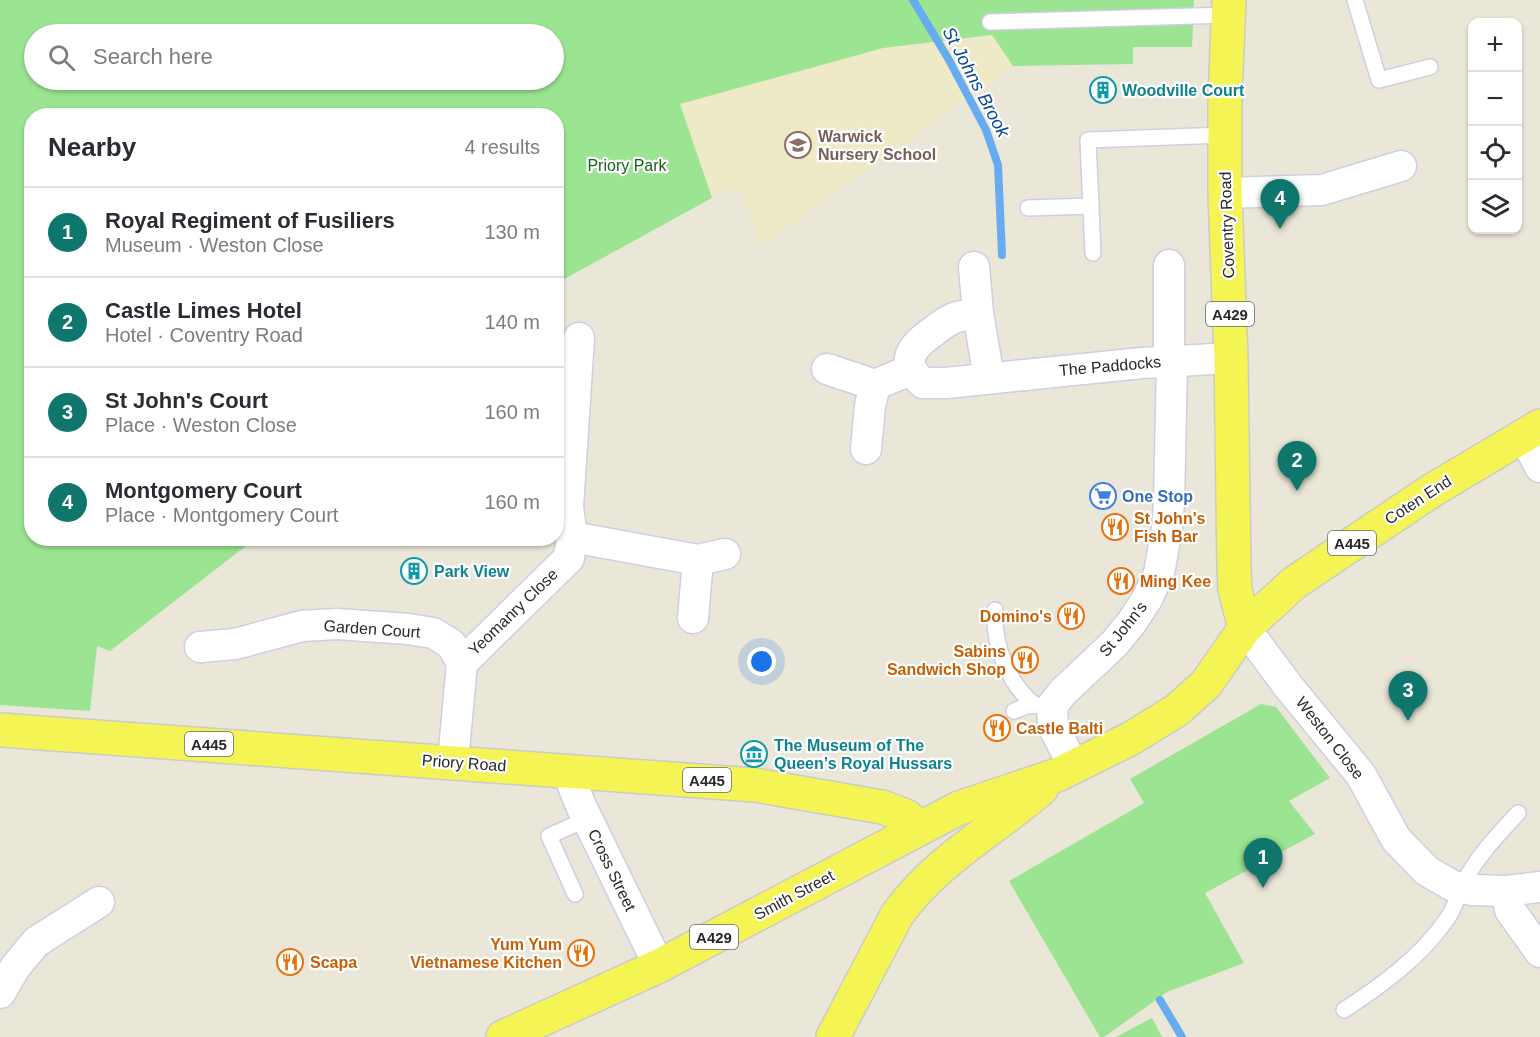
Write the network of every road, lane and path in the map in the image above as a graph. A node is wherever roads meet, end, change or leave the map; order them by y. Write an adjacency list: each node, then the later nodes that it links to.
1 (1355, 0): 4 (lane)
2 (1228, 7): 3 (lane); 5 (main road, Coventry Road / A429)
3 (990, 22)
4 (1430, 67)
5 (1225, 135): 7 (main road, Coventry Road / A429); 8 (lane)
6 (1401, 166): 7 (street)
7 (1225, 193): 15 (main road, Coventry Road / A429)
8 (1091, 206): 9 (lane); 10 (lane)
9 (1028, 208)
10 (1093, 253)
11 (1169, 265): 16 (street, St John's)
12 (974, 267): 13 (street)
13 (978, 314): 18 (street); 19 (street)
14 (579, 338): 24 (street, Yeomanry Close)
15 (1231, 358): 16 (street, The Paddocks); 27 (main road, Coventry Road / A429)
16 (1170, 361): 19 (street, The Paddocks); 30 (street, St John's)
17 (827, 369): 20 (street)
18 (910, 370): 19 (street, The Paddocks); 20 (street)
19 (988, 378)
20 (875, 385): 22 (street)
21 (1531, 430): 23 (street); 27 (main road, Coten End / A445)
22 (866, 449)
23 (1540, 467)
24 (572, 537): 26 (street); 29 (street, Yeomanry Close)
25 (995, 610): 30 (lane)
26 (693, 618)
27 (1245, 628): 34 (main road, A429); 41 (street, Weston Close)
28 (200, 647): 29 (street, Garden Court)
29 (462, 663): 33 (street, Yeomanry Close)
30 (1044, 706): 31 (lane); 34 (street)
31 (1014, 711)
32 (0, 730): 33 (main road, Priory Road / A445)
33 (453, 761): 35 (main road, Priory Road / A445)
34 (1066, 771): 38 (main road, A429); 39 (main road, A429)
35 (571, 772): 37 (street, Cross Street); 38 (main road, Priory Road / A445)
36 (1518, 813): 41 (lane)
37 (586, 819): 43 (lane); 46 (street, Cross Street)
38 (920, 828): 39 (main road); 46 (main road, Smith Street / A429)
39 (919, 887): 50 (main road, A429)
40 (1540, 887): 42 (street, Weston Close)
41 (1461, 888): 42 (street, Weston Close); 48 (lane)
42 (1507, 891): 45 (street)
43 (575, 894)
44 (99, 902): 47 (street)
45 (1540, 952)
46 (659, 966): 49 (main road, Smith Street / A429)
47 (0, 993)
48 (1344, 1010)
49 (503, 1037)
50 (833, 1037)

